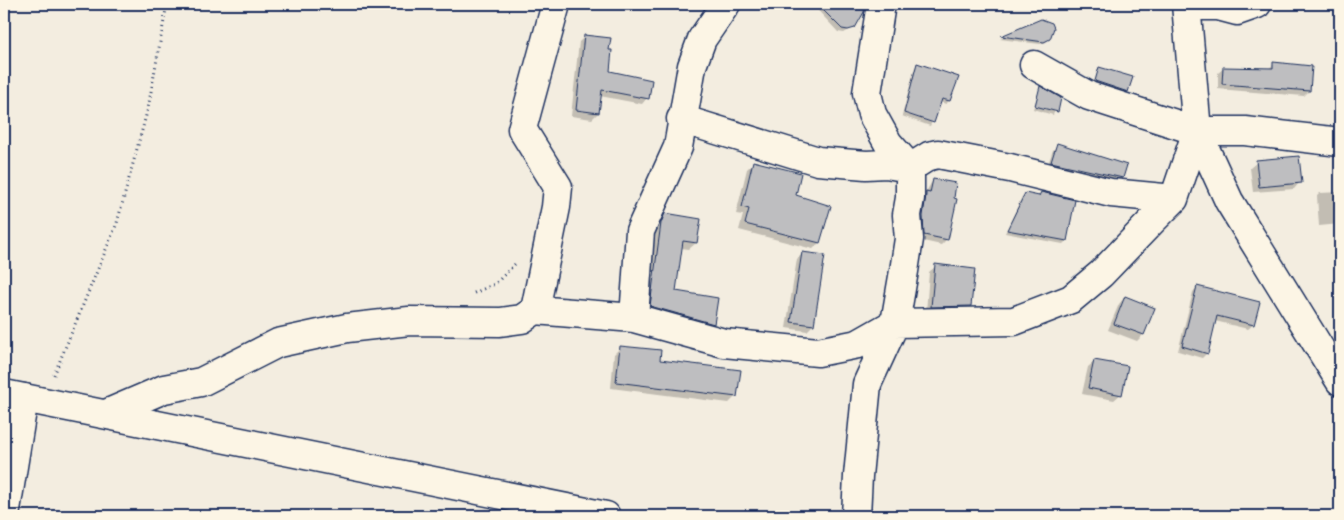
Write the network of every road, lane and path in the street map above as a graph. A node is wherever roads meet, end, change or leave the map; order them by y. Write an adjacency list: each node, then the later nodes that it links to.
1 (167, 4): 19 (path)
2 (556, 4): 15 (street)
3 (726, 4): 8 (street)
4 (881, 4): 11 (street)
5 (1257, 4): 6 (street)
6 (1186, 5): 9 (street)
7 (1034, 65): 9 (street)
8 (681, 119): 11 (street); 16 (street)
9 (1197, 131): 10 (street); 12 (street); 18 (street)
10 (1340, 142)
11 (910, 168): 12 (street); 17 (street)
12 (1174, 199): 17 (street)
13 (516, 264): 14 (path)
14 (470, 295)
15 (535, 310): 16 (street); 20 (street)
16 (634, 318): 17 (street)
17 (895, 323): 23 (street)
18 (1340, 381)
19 (24, 398): 20 (street); 21 (street)
20 (108, 413): 22 (street)
21 (5, 516)
22 (606, 516)
23 (856, 516)

